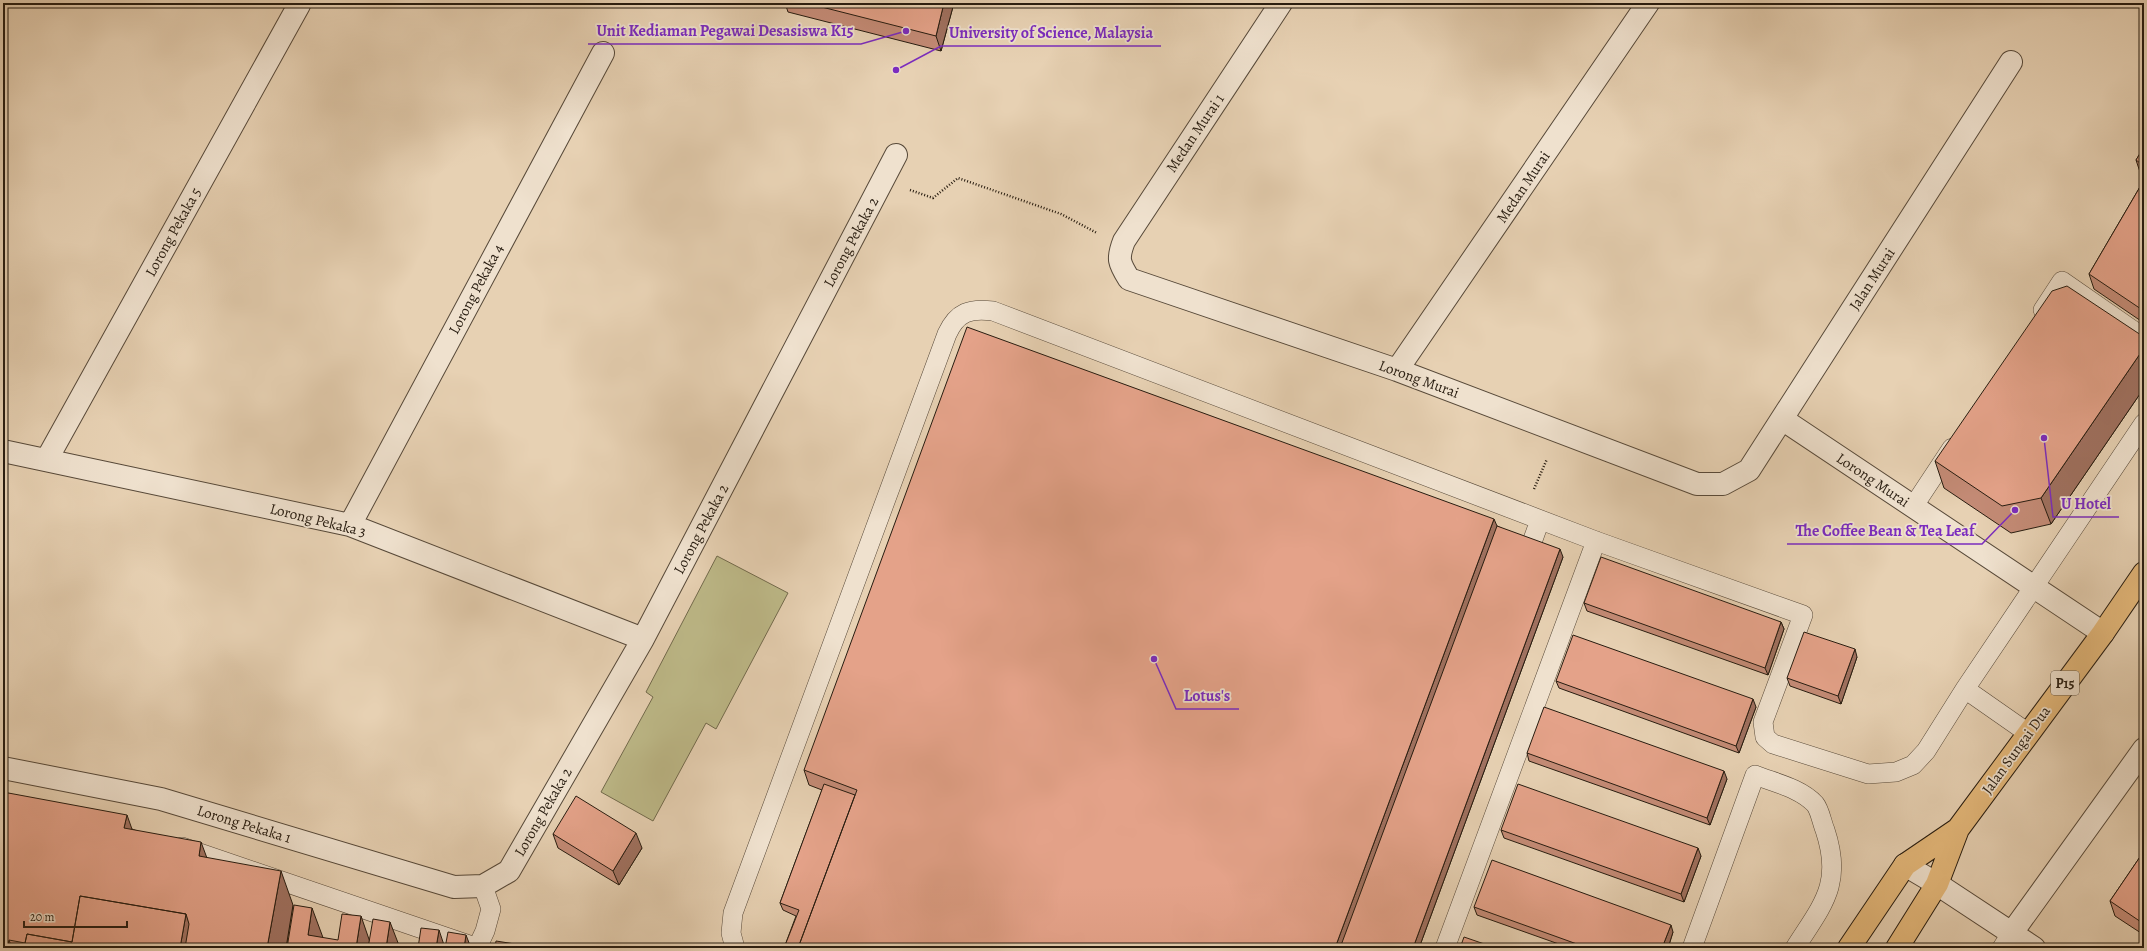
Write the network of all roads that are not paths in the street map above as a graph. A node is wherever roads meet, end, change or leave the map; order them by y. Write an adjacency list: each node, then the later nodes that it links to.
1 (1281, 3): 7 (street, Medan Murai 1)
2 (1648, 3): 10 (street, Medan Murai)
3 (299, 4): 15 (street, Lorong Pekaka 5)
4 (603, 53): 19 (street, Lorong Pekaka 4)
5 (2011, 62): 11 (street, Jalan Murai)
6 (896, 155): 25 (street, Lorong Pekaka 2)
7 (1121, 256): 10 (street, Lorong Murai)
8 (2032, 328): 9 (lane)
9 (2144, 338)
10 (1397, 370): 16 (street, Lorong Murai)
11 (1782, 419): 16 (street, Jalan Murai); 17 (street, Lorong Murai)
12 (2144, 423): 23 (lane)
13 (1961, 434): 17 (lane)
14 (3, 451): 15 (street, Lorong Pekaka 3)
15 (47, 459): 19 (street, Lorong Pekaka 3)
16 (1723, 484)
17 (1913, 506): 23 (street, Lorong Murai)
18 (1532, 516): 20 (lane); 21 (lane); 37 (lane)
19 (350, 525): 25 (street, Lorong Pekaka 3)
20 (1596, 541): 26 (lane); 38 (lane)
21 (1531, 545)
22 (2144, 573): 24 (main road, Jalan Sungai Dua / P15)
23 (2034, 587): 24 (street, Lorong Murai); 26 (lane)
24 (2103, 633): 27 (main road, Jalan Sungai Dua / P15)
25 (643, 639): 34 (street, Lorong Pekaka 2)
26 (1965, 689): 27 (lane)
27 (2028, 733): 30 (main road, Jalan Sungai Dua / P15)
28 (2144, 749): 35 (street)
29 (3, 768): 34 (street, Lorong Pekaka 1)
30 (1958, 829): 32 (main road, Jalan Sungai Dua / P15); 33 (main road, Jalan Sungai Dua / P15)
31 (164, 841): 36 (lane)
32 (1905, 865): 33 (street); 41 (main road, Jalan Sungai Dua / P15)
33 (1937, 884): 35 (street); 42 (main road, Jalan Sungai Dua / P15)
34 (483, 886): 36 (lane)
35 (2007, 941): 43 (street)
36 (478, 948)
37 (735, 948)
38 (1445, 948)
39 (1692, 948): 40 (lane)
40 (1795, 948)
41 (1849, 948)
42 (1897, 948)
43 (2034, 948)

